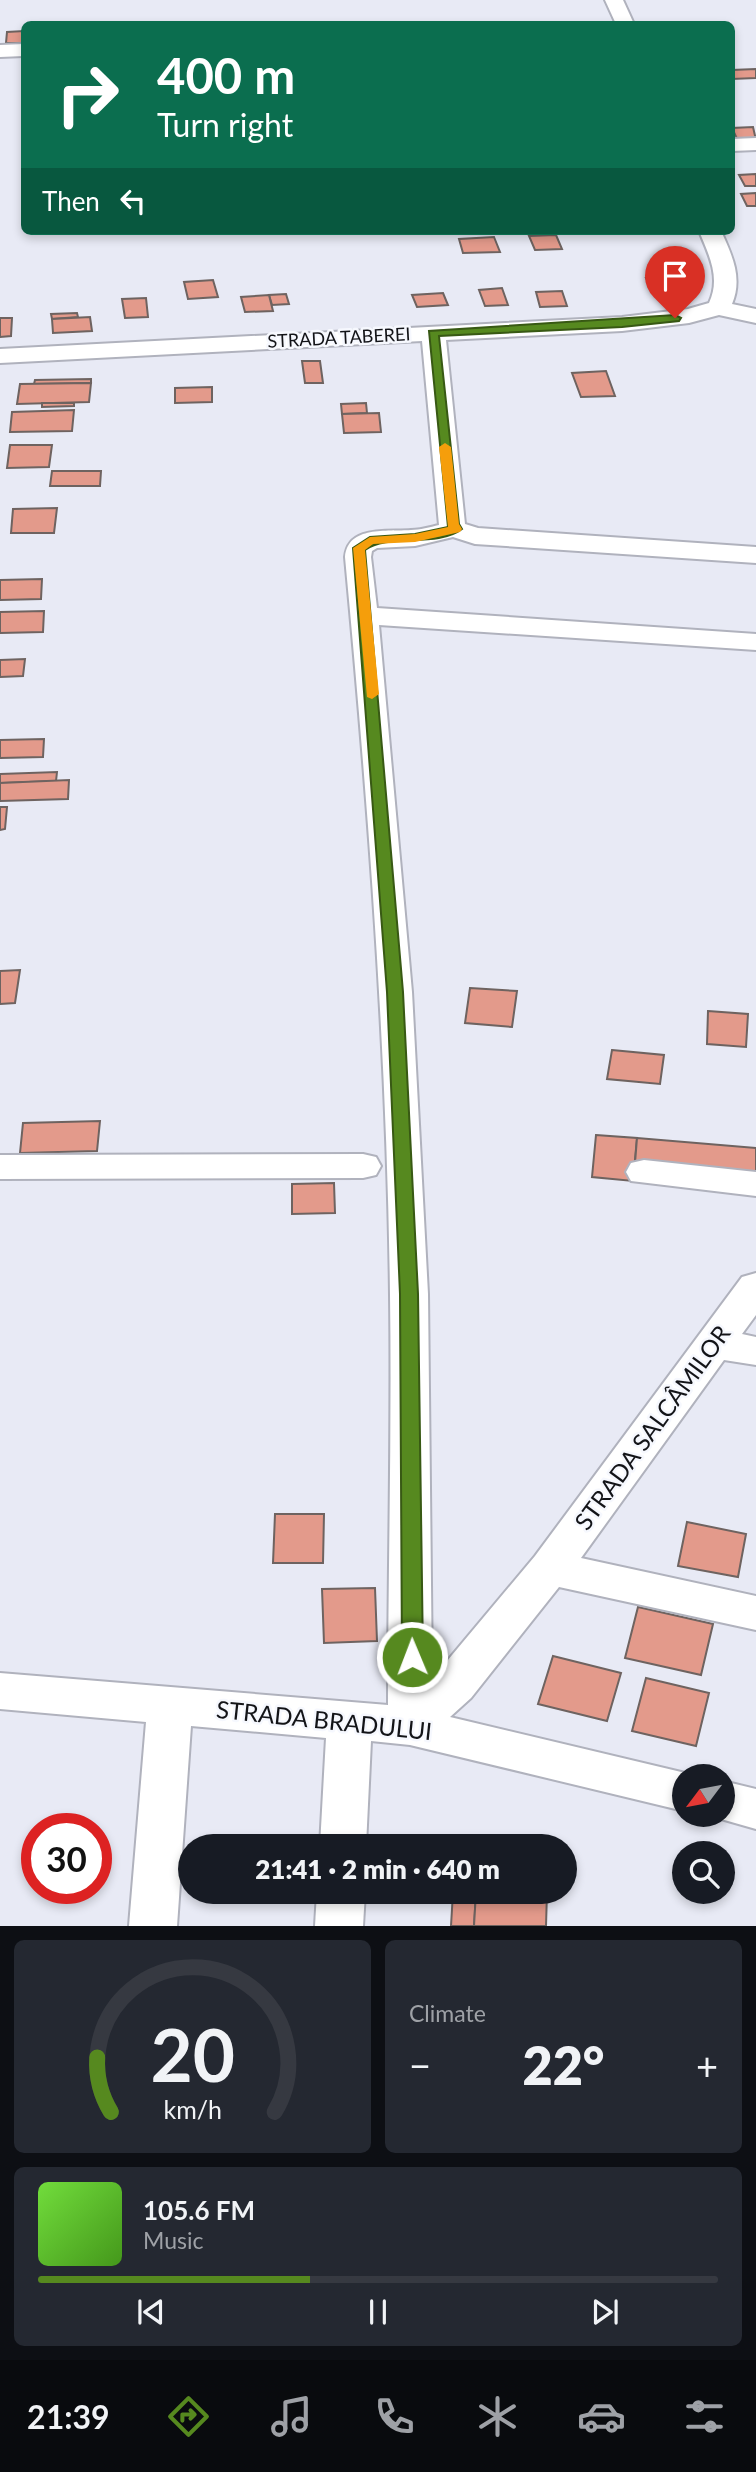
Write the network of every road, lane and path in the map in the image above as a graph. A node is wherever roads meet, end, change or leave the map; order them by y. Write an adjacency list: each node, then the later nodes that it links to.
1 (614, 0): 2 (street)
2 (624, 21)
3 (21, 50): 4 (street)
4 (0, 51)
5 (756, 144): 6 (street)
6 (735, 145)
7 (711, 235): 8 (street)
8 (719, 308): 9 (street); 10 (street, STRADA TABEREI)
9 (756, 316)
10 (433, 333): 11 (street, STRADA TABEREI); 12 (street)
11 (0, 356)
12 (455, 529): 13 (street); 14 (street)
13 (755, 553)
14 (365, 616): 15 (street); 28 (street)
15 (756, 642)
16 (363, 1166): 17 (street)
17 (0, 1167)
18 (644, 1172): 19 (street)
19 (756, 1184)
20 (756, 1287): 21 (street, STRADA SALCÂMILOR)
21 (714, 1344): 22 (street); 23 (street, STRADA SALCÂMILOR)
22 (756, 1351)
23 (550, 1569): 24 (street); 28 (street, STRADA SALCÂMILOR)
24 (756, 1613)
25 (0, 1691): 26 (street, STRADA BRADULUI)
26 (170, 1705): 27 (street, STRADA BRADULUI); 34 (street)
27 (349, 1721): 28 (street, STRADA BRADULUI); 32 (street)
28 (410, 1726): 29 (street, STRADA BRADULUI)
29 (672, 1788)
30 (735, 1804): 31 (street)
31 (756, 1808)
32 (344, 1834)
33 (341, 1904): 35 (street)
34 (153, 1926)
35 (340, 1926)

